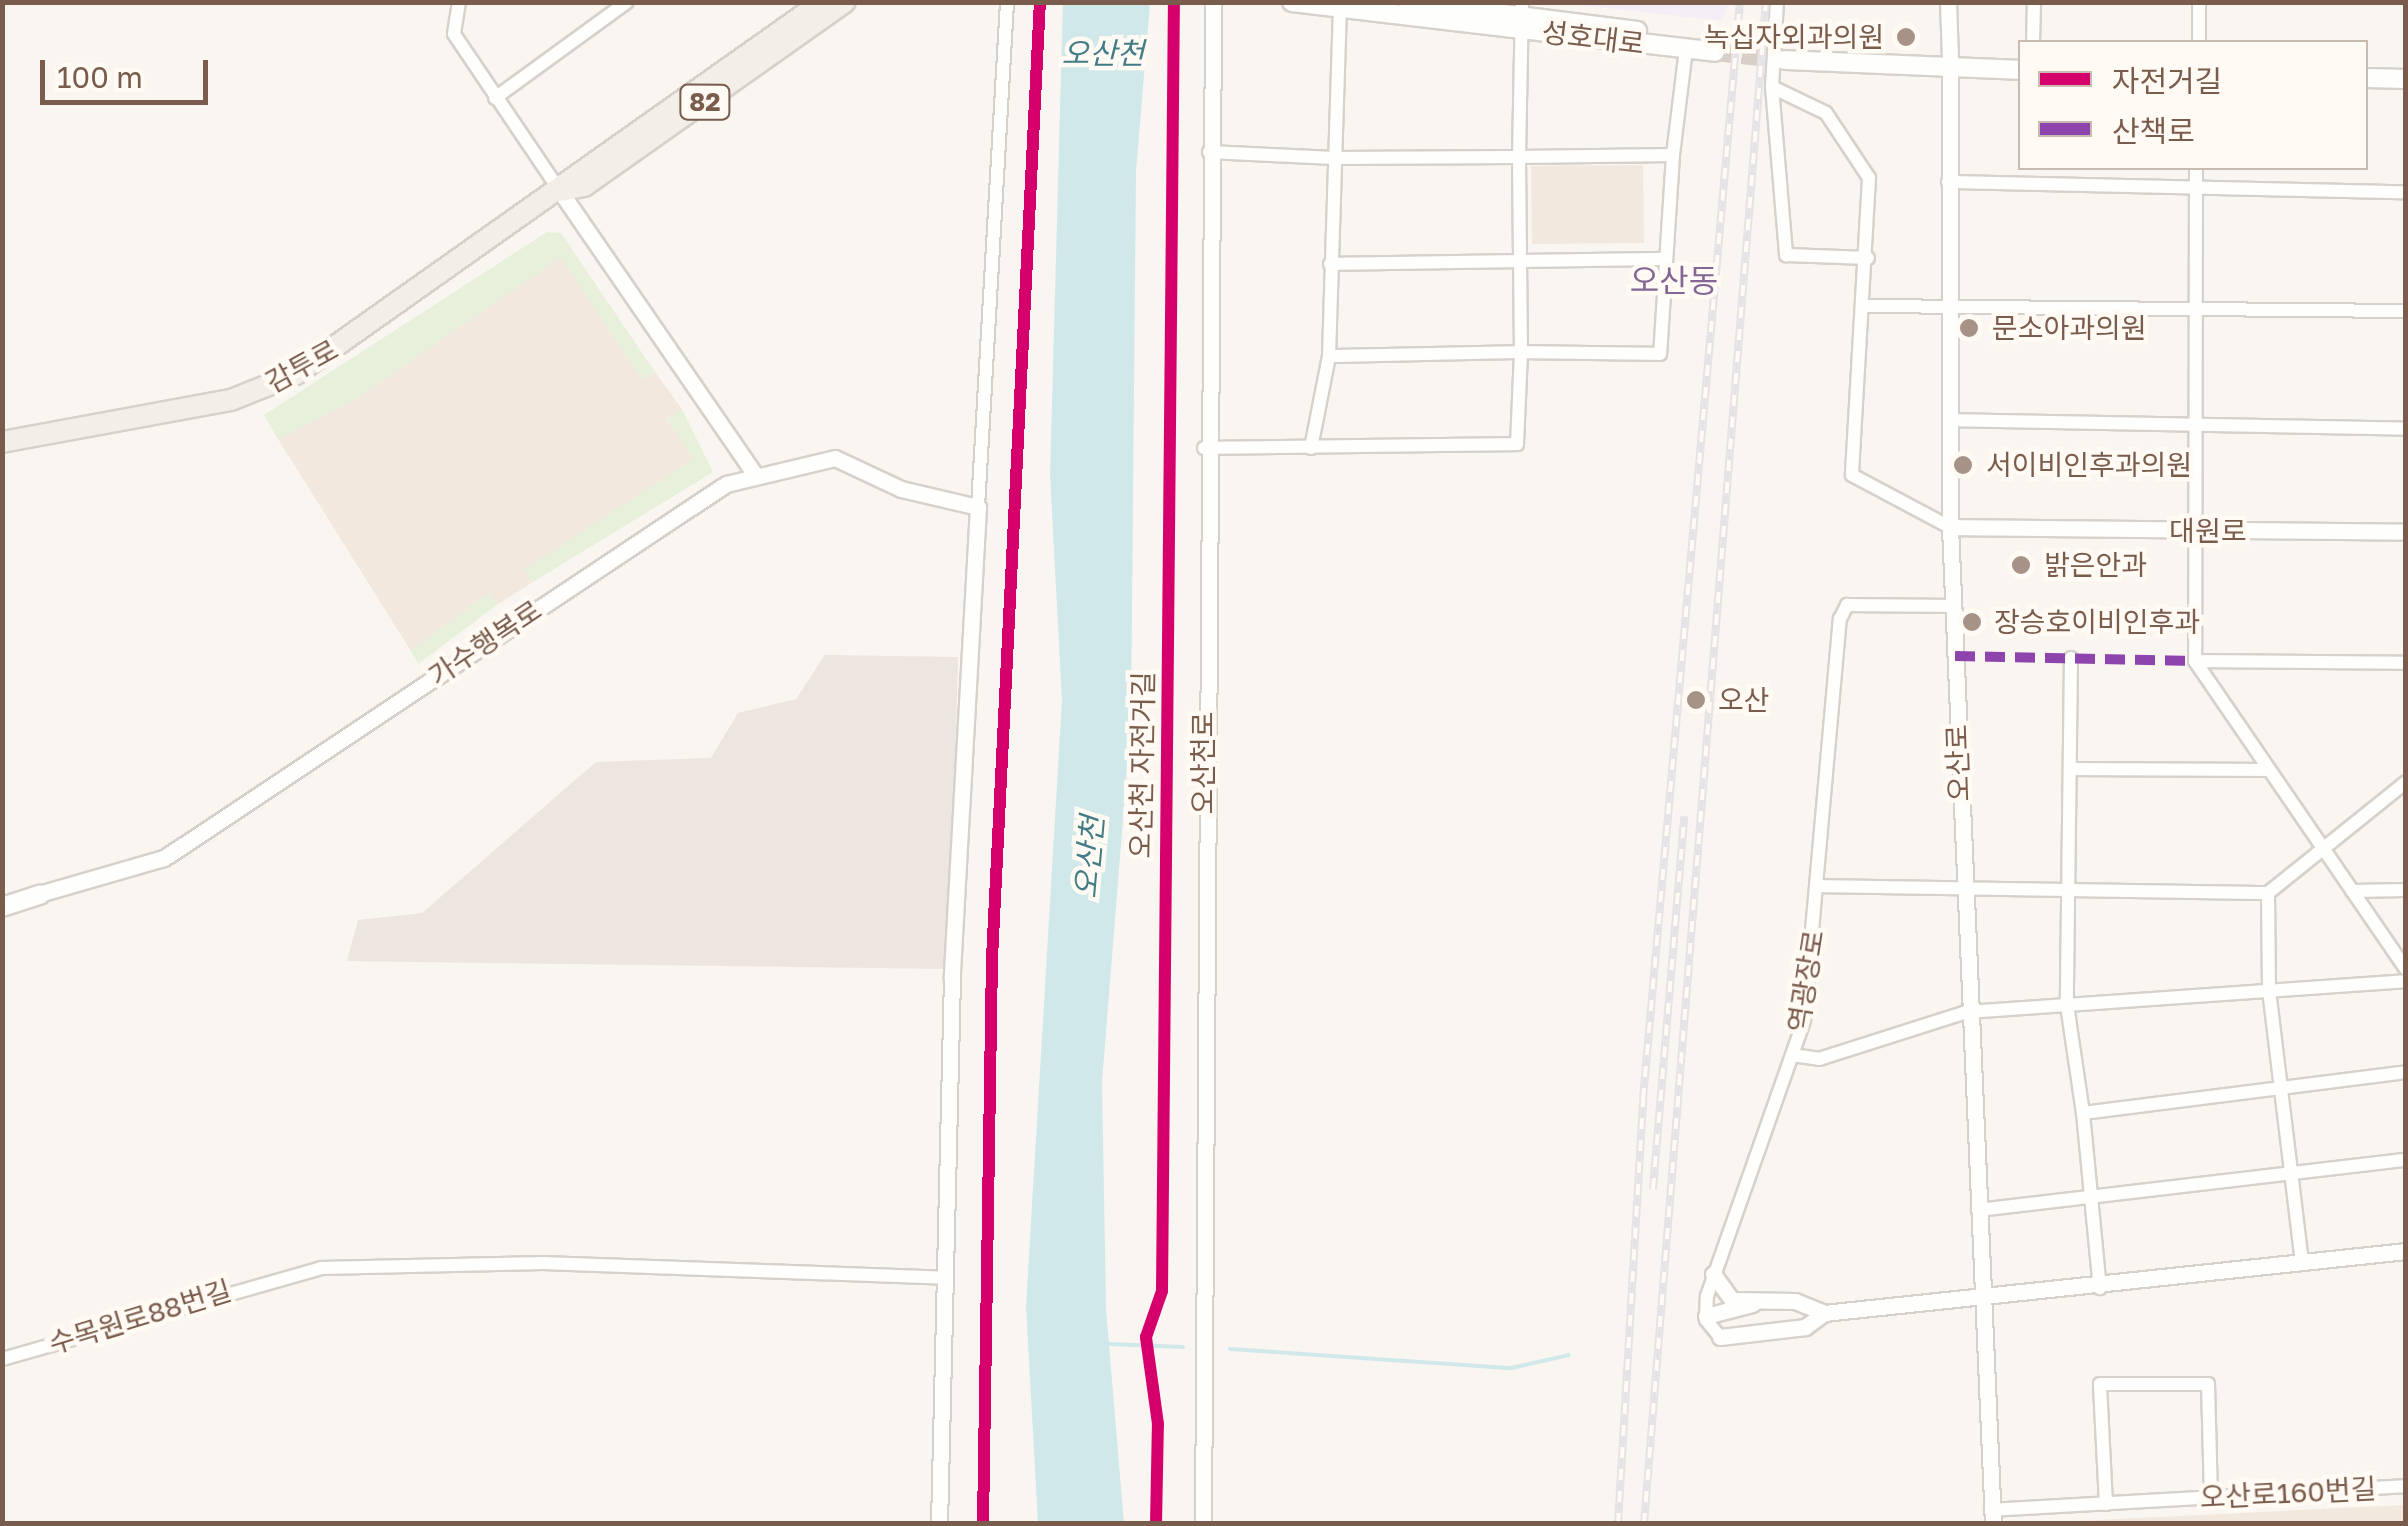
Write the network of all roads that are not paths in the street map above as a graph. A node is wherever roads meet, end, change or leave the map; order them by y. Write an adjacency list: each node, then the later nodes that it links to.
1 (459, 2): 26 (street)
2 (627, 2): 26 (street)
3 (1007, 2): 53 (street)
4 (1213, 2): 27 (street, 오산천로)
5 (1292, 2): 12 (main road, 성호대로)
6 (1408, 2): 13 (main road, 성호대로)
7 (1777, 2): 25 (street)
8 (1948, 2): 19 (street, 오산로)
9 (2034, 2): 14 (street)
10 (2200, 2): 15 (street)
11 (830, 5): 34 (main road, 감투로)
12 (1340, 6): 13 (main road, 성호대로); 30 (street)
13 (1522, 16): 16 (main road, 성호대로); 16 (main road, 성호대로); 29 (street)
14 (2033, 40)
15 (2199, 40)
16 (1686, 48): 28 (street)
17 (1784, 55): 19 (main road)
18 (2018, 59): 19 (main road)
19 (1950, 63): 22 (main road); 32 (street, 오산로)
20 (2368, 66): 21 (main road)
21 (2406, 67)
22 (2018, 70)
23 (2368, 78): 24 (main road)
24 (2406, 79)
25 (1772, 87): 36 (street); 36 (street)
26 (495, 98): 34 (street)
27 (1209, 152): 30 (street); 50 (street, 오산천로)
28 (1674, 155): 29 (street); 37 (street)
29 (1519, 157): 30 (street); 38 (street)
30 (1334, 158): 39 (street)
31 (2196, 170): 33 (street)
32 (1948, 182): 33 (street); 41 (street, 오산로)
33 (2196, 186): 35 (street); 42 (street)
34 (560, 192): 49 (main road, 감투로); 52 (street)
35 (2406, 192)
36 (1868, 258): 40 (street)
37 (1664, 259): 38 (street); 44 (street)
38 (1519, 261): 39 (street); 44 (street)
39 (1330, 264): 45 (street)
40 (1866, 306): 41 (street); 54 (street)
41 (1950, 306): 42 (street); 46 (street, 오산로)
42 (2196, 309): 43 (street); 47 (street)
43 (2406, 311)
44 (1520, 352): 45 (street); 51 (street)
45 (1329, 356): 51 (street)
46 (1950, 420): 47 (street); 54 (street, 오산로)
47 (2194, 427): 48 (street); 55 (street)
48 (2406, 429)
49 (2, 442)
50 (1204, 448): 51 (street); 102 (street, 오산천로)
51 (1312, 448)
52 (754, 474): 53 (street, 가수행복로); 71 (street, 가수행복로)
53 (978, 507): 89 (street)
54 (1950, 527): 55 (street, 대원로); 57 (street, 오산로)
55 (2194, 532): 56 (street, 대원로); 59 (street)
56 (2406, 532)
57 (1953, 606): 65 (street, 오산로); 66 (street, 역광장로)
58 (2071, 658): 61 (street)
59 (2195, 661): 60 (street); 62 (street)
60 (2406, 663)
61 (2070, 769): 62 (street); 67 (street)
62 (2269, 770): 64 (street)
63 (2406, 782): 64 (street)
64 (2323, 849): 69 (street); 70 (street)
65 (1961, 884): 66 (street); 67 (street); 77 (street, 오산로)
66 (1820, 886): 78 (street, 역광장로)
67 (2070, 886): 70 (street); 76 (street)
68 (2406, 890): 69 (street)
69 (2352, 891): 73 (street)
70 (2268, 893): 75 (street)
71 (40, 895): 72 (main road)
72 (2, 903)
73 (2406, 970)
74 (2406, 981): 75 (street)
75 (2269, 990): 76 (street); 80 (street)
76 (2067, 1005): 77 (street); 81 (street)
77 (1966, 1012): 78 (street); 85 (street, 오산로)
78 (1792, 1055): 88 (street, 역광장로)
79 (2406, 1072): 80 (street)
80 (2281, 1086): 81 (street); 83 (street)
81 (2083, 1113): 84 (street)
82 (2406, 1160): 83 (street)
83 (2291, 1173): 84 (street); 87 (street)
84 (2092, 1198): 85 (street); 90 (street)
85 (1978, 1210): 91 (street, 오산로)
86 (2406, 1251): 87 (street)
87 (2302, 1264): 90 (street)
88 (1713, 1274): 92 (street); 94 (street, 역광장로)
89 (945, 1278): 96 (street, 수목원로88번길); 101 (street)
90 (2100, 1288): 91 (street)
91 (1983, 1299): 93 (street); 100 (street, 오산로)
92 (1752, 1304): 93 (street); 94 (street)
93 (1824, 1313): 95 (street)
94 (1706, 1316): 95 (street)
95 (1720, 1337)
96 (2, 1359)
97 (2406, 1486): 98 (street, 오산로160번길)
98 (2211, 1497): 99 (street, 오산로160번길); 99 (street)
99 (2106, 1504): 100 (street, 오산로160번길)
100 (1992, 1516)
101 (940, 1524)
102 (1204, 1524)

